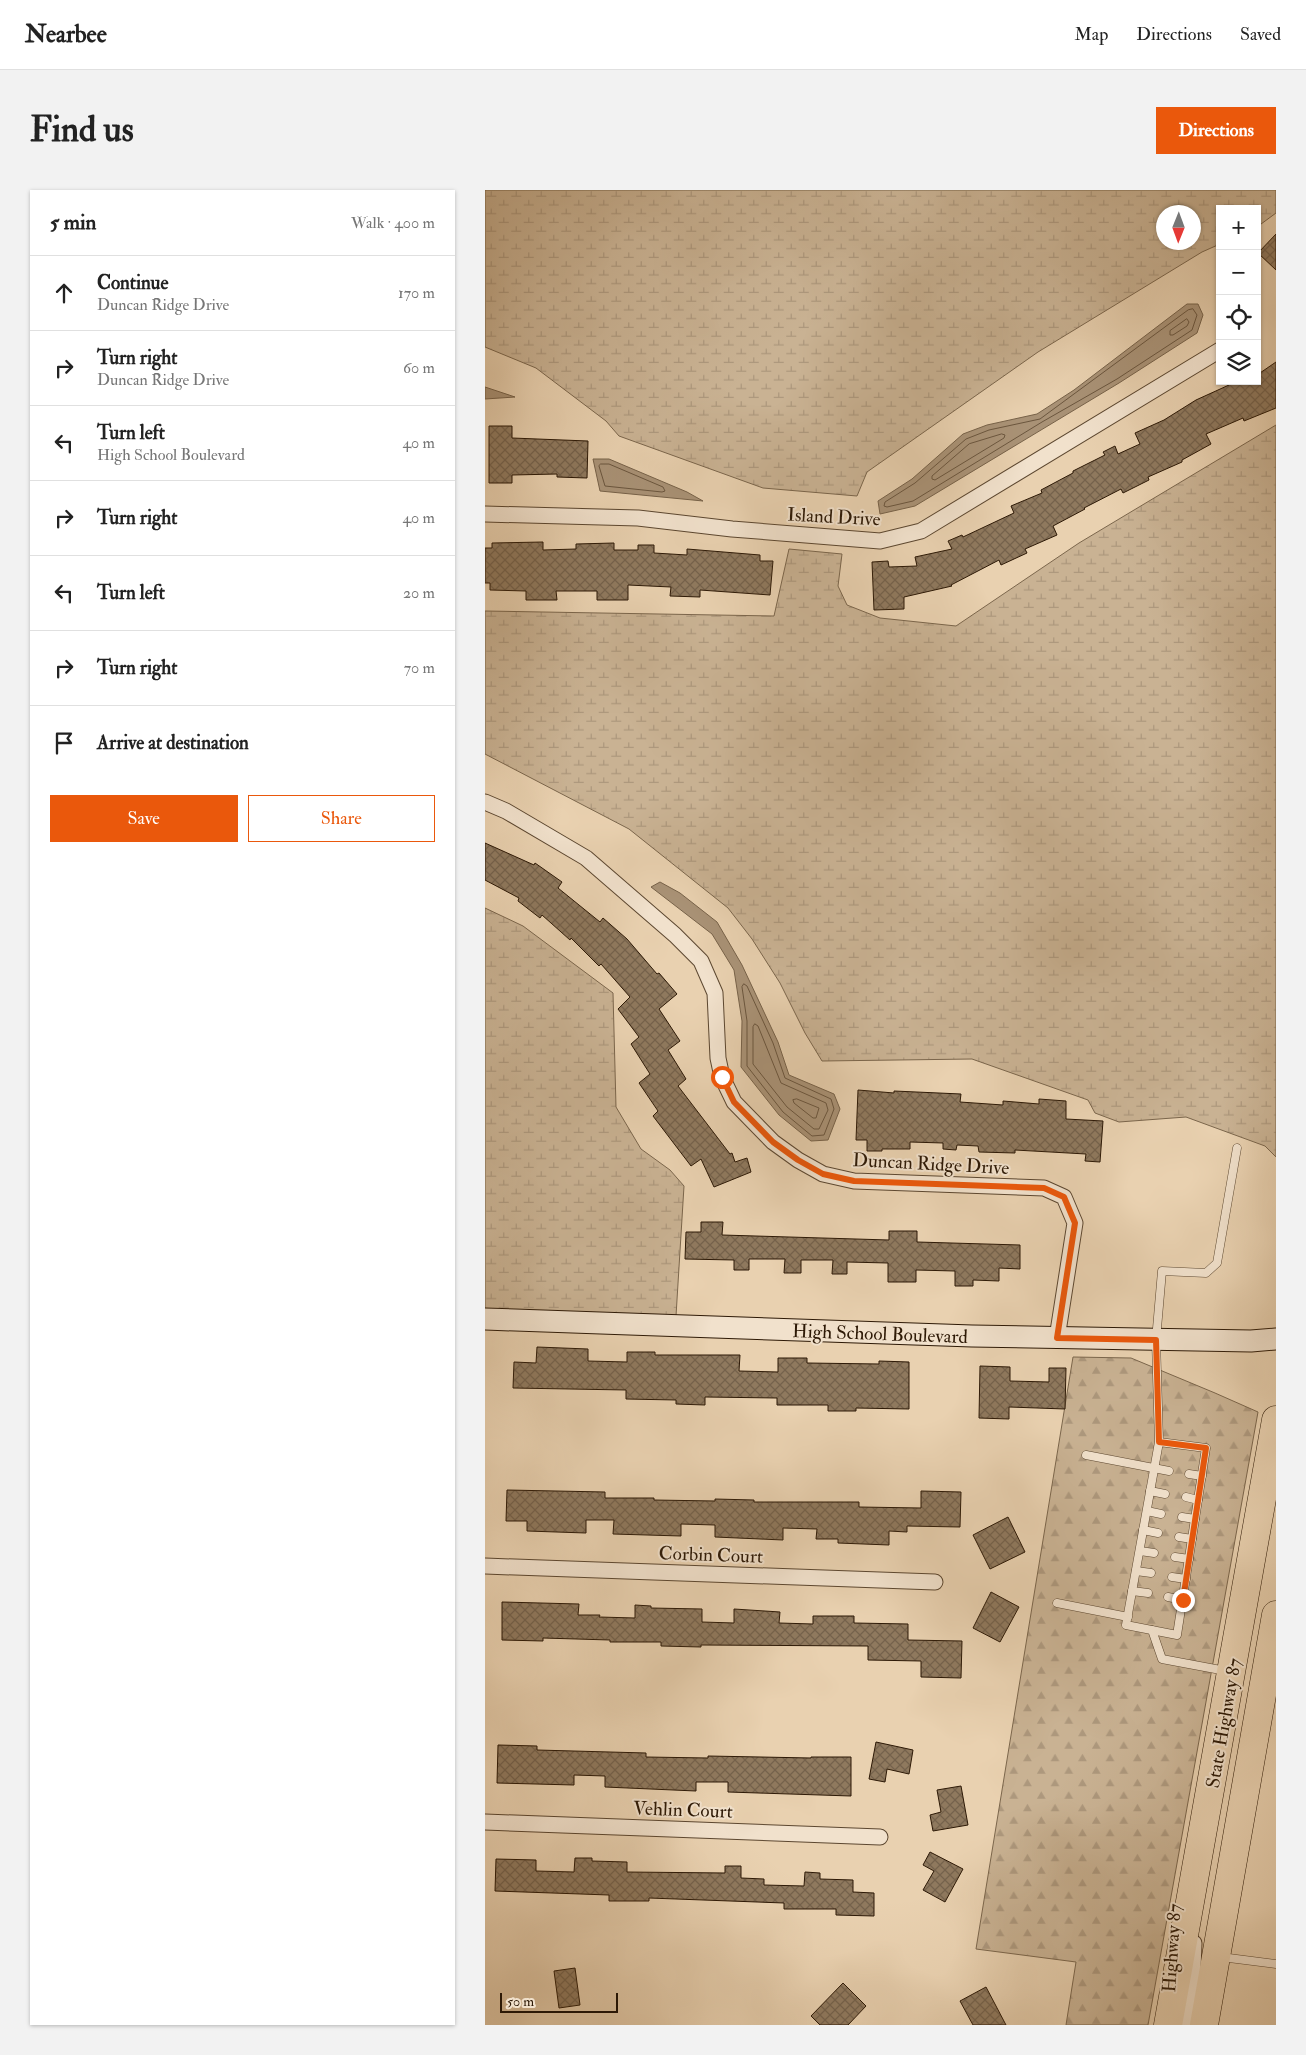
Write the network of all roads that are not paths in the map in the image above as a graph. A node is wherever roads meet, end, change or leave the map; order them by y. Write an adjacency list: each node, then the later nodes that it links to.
1 (1216, 352): 2 (street, Island Drive)
2 (485, 514)
3 (485, 802): 6 (street, Duncan Ridge Drive)
4 (1237, 1148): 8 (lane)
5 (485, 1319): 6 (street, High School Boulevard)
6 (1057, 1338): 8 (street, High School Boulevard)
7 (1276, 1339): 8 (street, High School Boulevard)
8 (1156, 1340): 10 (lane)
9 (1276, 1420): 46 (highway, State Highway 87)
10 (1159, 1442): 12 (lane); 15 (lane)
11 (1086, 1455): 12 (lane)
12 (1155, 1468): 13 (lane); 16 (lane)
13 (1169, 1470)
14 (1189, 1474): 15 (lane)
15 (1202, 1476): 19 (lane)
16 (1150, 1491): 17 (lane); 20 (lane)
17 (1165, 1494)
18 (1186, 1497): 19 (lane)
19 (1199, 1500): 23 (lane)
20 (1147, 1511): 21 (lane); 24 (lane)
21 (1161, 1514)
22 (1182, 1517): 23 (lane)
23 (1195, 1520): 27 (lane)
24 (1143, 1530): 25 (lane); 28 (lane)
25 (1158, 1533)
26 (1179, 1537): 27 (lane)
27 (1192, 1539): 31 (lane)
28 (1140, 1551): 29 (lane); 33 (lane)
29 (1154, 1553)
30 (1175, 1557): 31 (lane)
31 (1189, 1559): 36 (lane)
32 (485, 1566): 37 (street, Corbin Court)
33 (1136, 1571): 34 (lane); 38 (lane)
34 (1151, 1573)
35 (1172, 1577): 36 (lane)
36 (1186, 1579): 41 (lane)
37 (935, 1582)
38 (1132, 1591): 39 (lane); 44 (lane)
39 (1148, 1593)
40 (1168, 1597): 41 (lane)
41 (1183, 1600): 45 (lane)
42 (1057, 1603): 44 (lane)
43 (1276, 1615): 50 (highway)
44 (1128, 1617): 45 (lane)
45 (1152, 1630): 46 (lane)
46 (1232, 1672): 49 (highway, State Highway 87)
47 (485, 1822): 48 (street, Vehlin Court)
48 (880, 1837)
49 (1196, 1874): 52 (highway, State Highway 87); 53 (street, Highway 87)
50 (1216, 1957): 51 (lane); 54 (highway)
51 (1276, 1964)
52 (1168, 2025)
53 (1183, 2025)
54 (1204, 2025)

